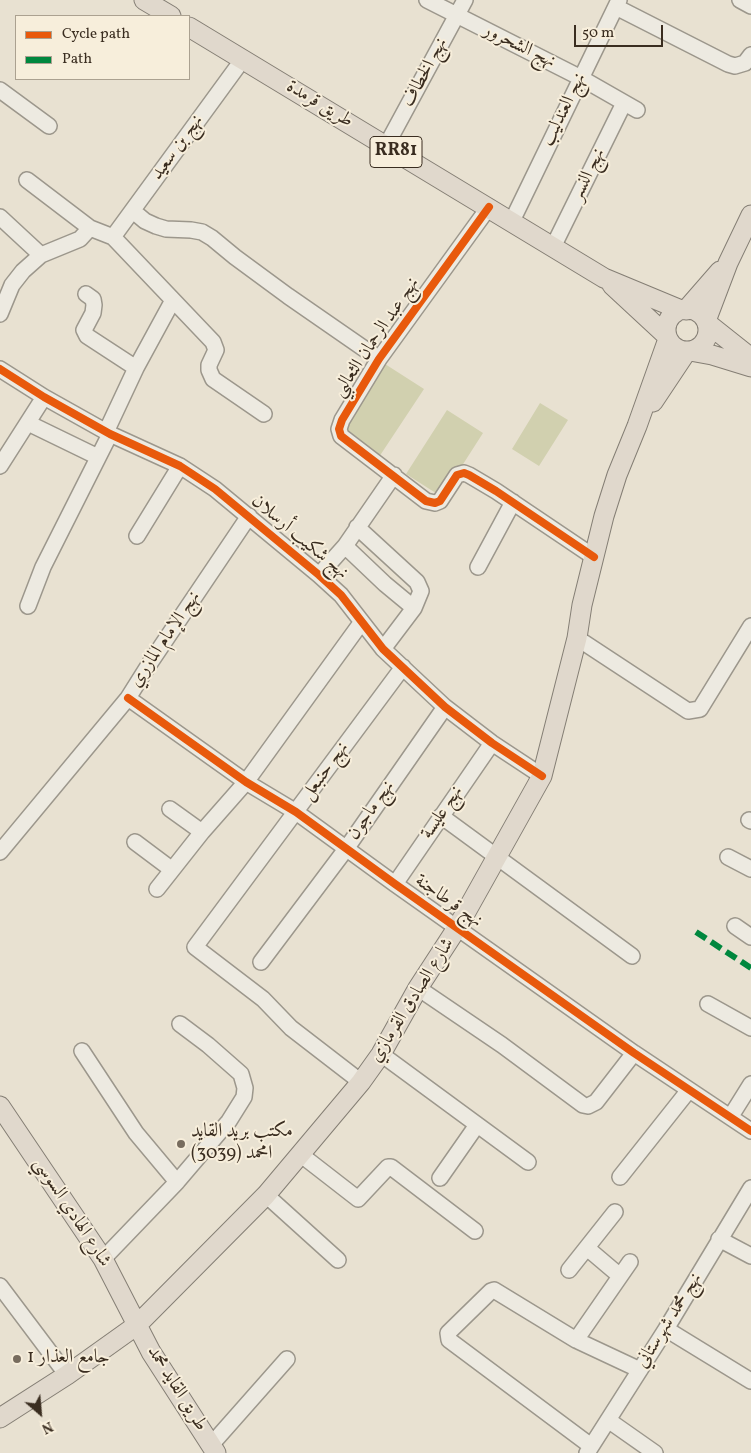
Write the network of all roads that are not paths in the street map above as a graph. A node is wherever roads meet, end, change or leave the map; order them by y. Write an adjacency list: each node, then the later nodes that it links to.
1 (144, 0): 7 (main road)
2 (427, 0): 8 (street, نهج الشحرور)
3 (465, 0): 8 (street, نهج الخطاف)
4 (740, 0): 6 (street)
5 (618, 4): 10 (street); 12 (street, نهج العندليب)
6 (751, 6)
7 (169, 15)
8 (456, 16): 12 (street, نهج الشحرور); 16 (street, نهج الخطاف)
9 (190, 28): 11 (main road, طريق قرمدة / RR81)
10 (751, 55)
11 (243, 59): 16 (main road, طريق قرمدة / RR81); 19 (street, نهج بن سعيد)
12 (581, 78): 14 (street, نهج الشحرور); 22 (street, نهج العندليب)
13 (0, 90): 15 (street)
14 (631, 106): 25 (street, نهج النسر)
15 (49, 126)
16 (386, 146): 18 (main road, طريق قرمدة / RR81)
17 (27, 180): 23 (street)
18 (488, 207): 22 (main road, طريق قرمدة / RR81); 37 (street, نهج عبد الرحمان الثعالبي)
19 (133, 211): 24 (street, نهج بن سعيد); 37 (street)
20 (751, 215): 27 (main road)
21 (0, 217): 26 (street)
22 (512, 221): 25 (main road, طريق قرمدة / RR81)
23 (90, 228): 24 (street); 26 (street)
24 (113, 237): 30 (street)
25 (553, 247): 28 (main road, طريق قرمدة / RR81)
26 (41, 255): 32 (street)
27 (728, 263): 31 (main road); 33 (main road)
28 (604, 278): 31 (main road, طريق قرمدة / RR81); 34 (main road, طريق قرمدة / RR81)
29 (86, 294): 39 (street)
30 (173, 300): 39 (street); 42 (street)
31 (684, 310): 33 (main road, RR81); 34 (main road)
32 (0, 314)
33 (706, 322): 35 (main road); 36 (main road, RR81)
34 (667, 337): 35 (main road, RR81); 44 (main road, شارع الصادق القرمازي)
35 (689, 351): 38 (main road, RR81); 44 (main road, شارع الصادق القرمازي)
36 (751, 358)
37 (379, 359): 49 (street, نهج عبد الرحمان الثعالبي)
38 (751, 367)
39 (136, 368): 45 (street)
40 (0, 369): 41 (street, نهج شكيب أرسلان)
41 (44, 397): 43 (street); 45 (street, نهج شكيب أرسلان)
42 (264, 414)
43 (28, 423): 46 (street); 47 (street)
44 (637, 426): 55 (main road, شارع الصادق القرمازي)
45 (108, 433): 46 (street); 48 (street, نهج شكيب أرسلان)
46 (98, 457): 58 (street)
47 (0, 466)
48 (180, 466): 51 (street, نهج شكيب أرسلان); 53 (street)
49 (394, 475): 50 (street); 52 (street)
50 (513, 502): 55 (street); 56 (street)
51 (249, 516): 57 (street, نهج شكيب أرسلان); 65 (street, نهج الإمام المازري)
52 (357, 527): 54 (street); 59 (street)
53 (137, 536)
54 (345, 546): 57 (street); 59 (street)
55 (594, 557): 62 (main road, شارع الصادق القرمازي)
56 (478, 567)
57 (319, 574): 60 (street, نهج شكيب أرسلان)
58 (28, 606)
59 (414, 608): 63 (street)
60 (361, 623): 63 (street, نهج شكيب أرسلان); 69 (street)
61 (751, 626): 62 (street)
62 (577, 638): 68 (main road, شارع الصادق القرمازي)
63 (383, 649): 64 (street, نهج شكيب أرسلان)
64 (403, 667): 66 (street, نهج شكيب أرسلان); 71 (street, نهج حنبعل)
65 (128, 698): 69 (street, نهج قرطاجنة); 76 (street, نهج الإمام المازري)
66 (445, 707): 67 (street, نهج شكيب أرسلان); 75 (street, نهج ماجون)
67 (492, 742): 68 (street, نهج شكيب أرسلان); 72 (street, نهج عليسة)
68 (542, 776): 77 (main road, شارع الصادق القرمازي)
69 (246, 782): 71 (street, نهج قرطاجنة); 73 (street)
70 (170, 809): 73 (street)
71 (296, 812): 75 (street, نهج قرطاجنة); 95 (street, نهج حنبعل)
72 (440, 816): 77 (street); 81 (street, نهج عليسة)
73 (202, 832): 79 (street)
74 (135, 842): 79 (street)
75 (346, 849): 81 (street, نهج قرطاجنة); 87 (street, نهج ماجون)
76 (0, 852)
77 (496, 857): 84 (main road, شارع الصادق القرمازي); 86 (street)
78 (728, 857): 80 (street)
79 (172, 869): 82 (street)
80 (751, 869)
81 (395, 884): 84 (street, نهج قرطاجنة)
82 (157, 889)
83 (735, 926): 85 (street)
84 (457, 928): 88 (main road, شارع الصادق القرمازي); 93 (street, نهج قرطاجنة)
85 (751, 936)
86 (632, 956)
87 (261, 962)
88 (418, 988): 93 (street); 94 (main road, شارع الصادق القرمازي)
89 (708, 1004): 91 (street)
90 (180, 1024): 106 (street)
91 (751, 1028)
92 (82, 1051): 106 (street)
93 (634, 1053): 97 (street, نهج قرطاجنة)
94 (381, 1054): 95 (main road, شارع الصادق القرمازي); 100 (street)
95 (361, 1082): 102 (main road, شارع الصادق القرمازي)
96 (751, 1084): 99 (street)
97 (689, 1090): 99 (street, نهج قرطاجنة); 104 (street)
98 (0, 1106): 114 (main road, شارع الهادي السوسي)
99 (731, 1116): 101 (street, نهج قرطاجنة)
100 (477, 1124): 103 (street); 105 (street)
101 (751, 1131)
102 (300, 1154): 108 (main road, شارع الصادق القرمازي); 110 (street)
103 (528, 1162)
104 (620, 1177)
105 (440, 1178)
106 (177, 1182): 114 (street)
107 (751, 1188): 111 (street, نهج محمد شهرستاني)
108 (266, 1195): 115 (street); 120 (main road, شارع الصادق القرمازي)
109 (615, 1212): 112 (street)
110 (475, 1231)
111 (719, 1239): 113 (street); 121 (street, نهج محمد شهرستاني)
112 (586, 1248): 117 (street); 118 (street)
113 (751, 1256)
114 (103, 1259): 120 (main road, شارع الهادي السوسي)
115 (338, 1260)
116 (630, 1262): 118 (street)
117 (569, 1270)
118 (620, 1276): 122 (street)
119 (0, 1286): 125 (street)
120 (136, 1325): 125 (main road, شارع الصادق القرمازي); 129 (main road, طريق القايد محمد)
121 (666, 1330): 124 (street, نهج محمد شهرستاني); 126 (street)
122 (576, 1340): 124 (street); 130 (street)
123 (287, 1359): 129 (street)
124 (640, 1370): 128 (street, نهج محمد شهرستاني)
125 (67, 1375): 127 (main road, شارع الصادق القرمازي)
126 (751, 1381)
127 (0, 1418)
128 (608, 1420): 130 (street, نهج محمد شهرستاني); 131 (street)
129 (214, 1449)
130 (589, 1449)
131 (656, 1453)

